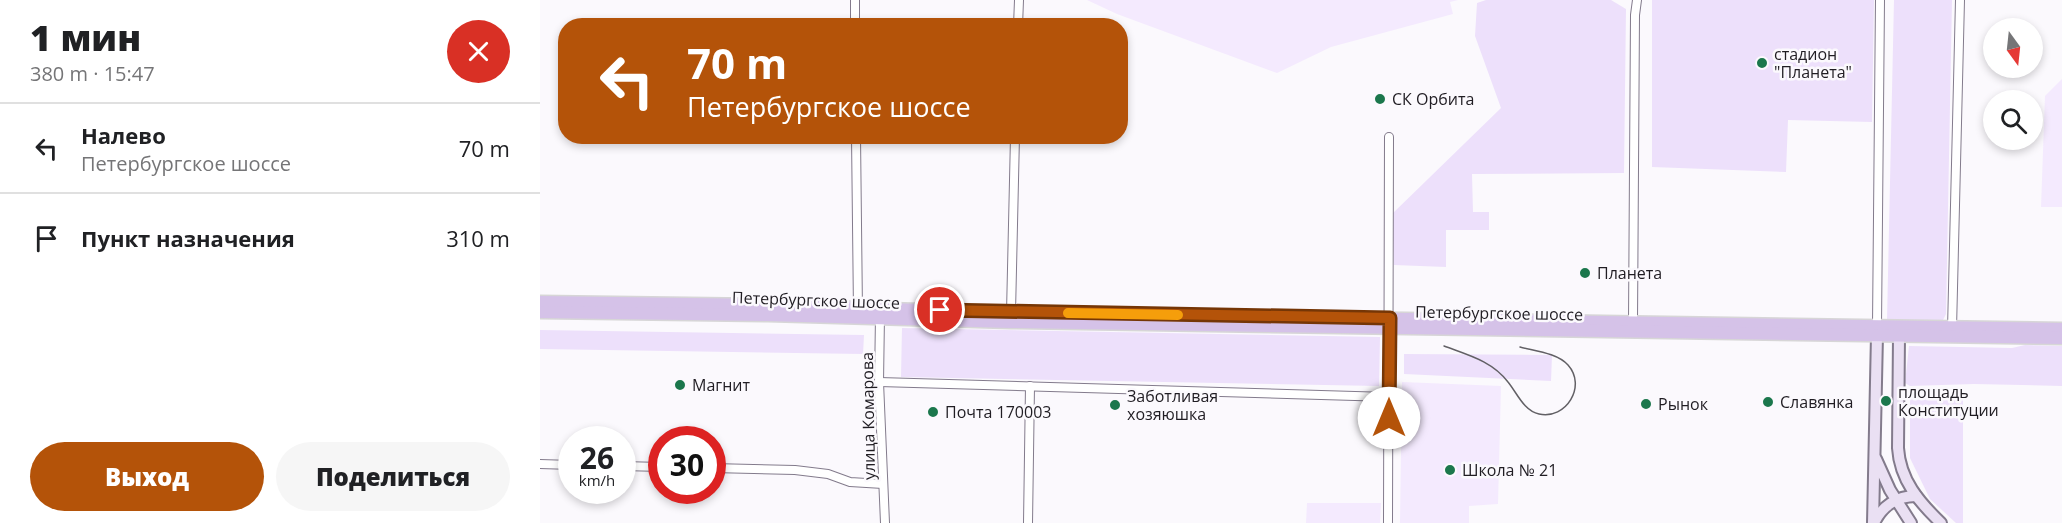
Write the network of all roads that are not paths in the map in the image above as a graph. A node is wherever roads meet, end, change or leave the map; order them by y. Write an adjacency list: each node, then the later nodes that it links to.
1 (855, 0): 6 (street)
2 (1019, 0): 7 (street)
3 (1637, 0): 17 (street)
4 (1880, 0): 18 (street)
5 (1960, 0): 20 (street)
6 (855, 18)
7 (1018, 18)
8 (1389, 138): 16 (street)
9 (856, 144): 13 (street)
10 (1015, 144): 15 (street)
11 (540, 302): 13 (main road, Петербургское шоссе)
12 (540, 312): 13 (main road, Петербургское шоссе)
13 (858, 313): 14 (main road, Петербургское шоссе)
14 (880, 314): 15 (main road, Петербургское шоссе); 23 (street, улица Комарова)
15 (1011, 318): 16 (main road, Петербургское шоссе)
16 (1390, 323): 17 (main road, Петербургское шоссе); 25 (street)
17 (1633, 327): 18 (main road, Петербургское шоссе)
18 (1881, 329): 20 (main road, Петербургское шоссе); 21 (main road, Петербургское шоссе); 26 (main road)
19 (2062, 329): 20 (main road, Петербургское шоссе)
20 (1952, 332): 21 (main road, Петербургское шоссе); 22 (main road, Петербургское шоссе)
21 (1899, 336): 31 (main road)
22 (2062, 338)
23 (879, 382): 24 (street); 30 (street, улица Комарова)
24 (1030, 386): 25 (street); 34 (street)
25 (1389, 397): 35 (street)
26 (1874, 453): 32 (main road); 36 (main road)
27 (540, 464): 28 (street)
28 (558, 465)
29 (726, 468): 30 (street)
30 (883, 484): 33 (street, улица Комарова)
31 (1916, 496): 32 (main road); 38 (main road)
32 (1896, 500): 36 (main road); 37 (main road)
33 (885, 523)
34 (1028, 523)
35 (1388, 523)
36 (1874, 523)
37 (1911, 523)
38 (1941, 523)

